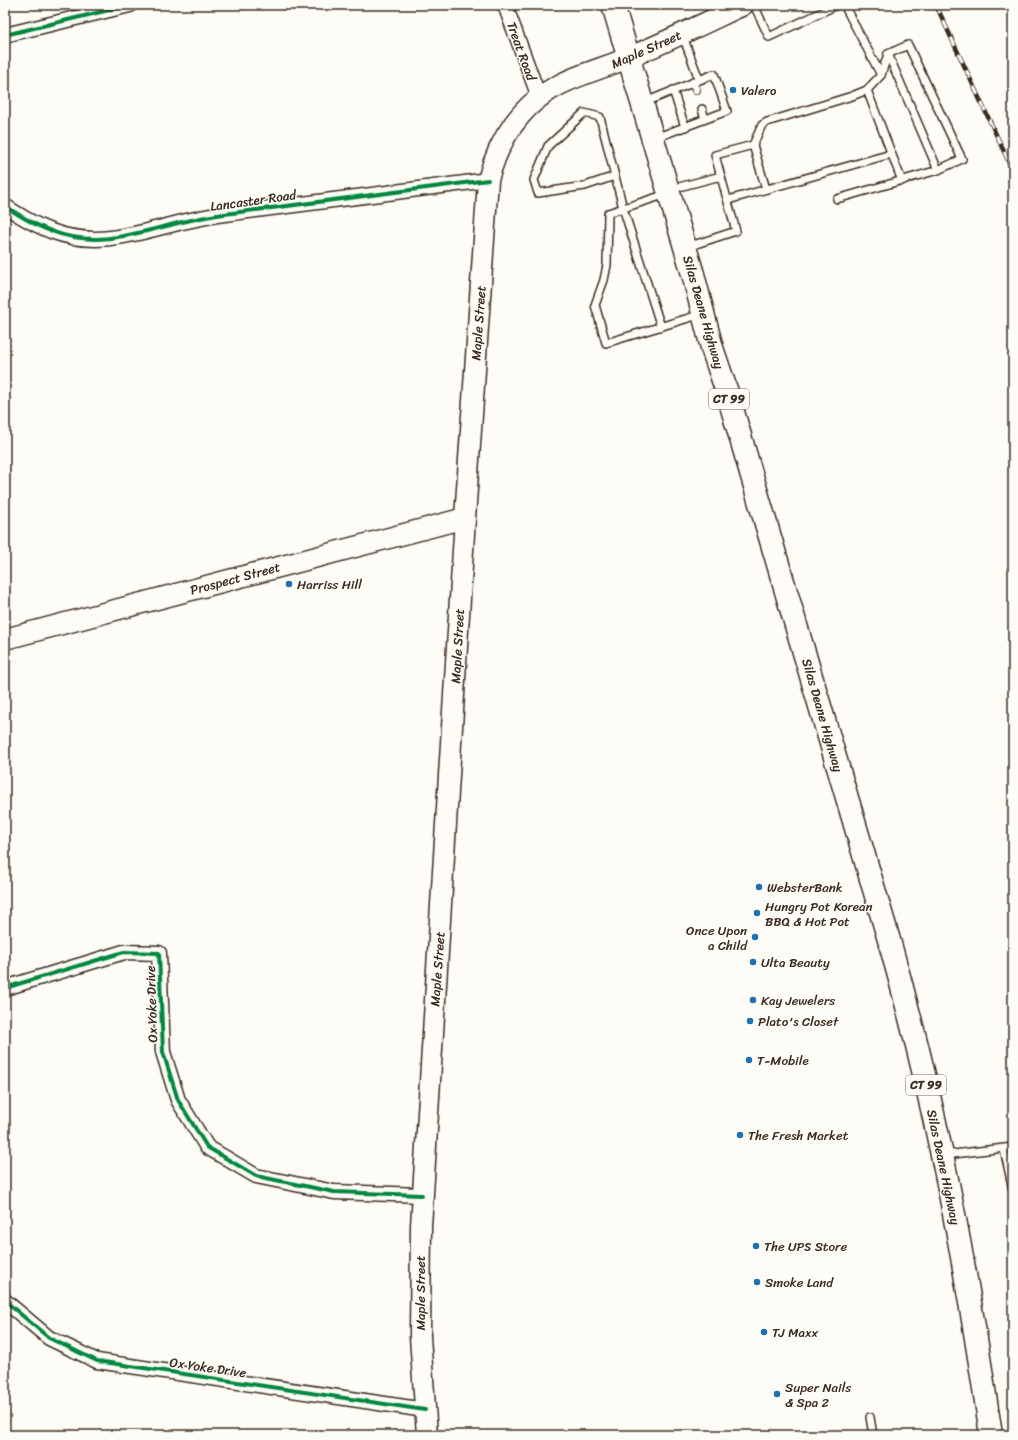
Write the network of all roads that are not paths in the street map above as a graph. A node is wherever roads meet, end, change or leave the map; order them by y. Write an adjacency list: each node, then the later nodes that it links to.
1 (130, 5): 9 (street)
2 (505, 5): 17 (street, Treat Road)
3 (613, 5): 11 (main road, Silas Deane Highway / CT 99)
4 (743, 5): 8 (main road, Maple Street)
5 (754, 5): 6 (lane)
6 (837, 5)
7 (844, 5): 12 (lane)
8 (682, 34): 11 (main road, Maple Street); 13 (lane)
9 (5, 35)
10 (888, 54): 12 (lane); 25 (lane); 25 (lane)
11 (629, 58): 17 (main road, Maple Street); 18 (main road, Silas Deane Highway / CT 99)
12 (881, 75): 16 (lane)
13 (696, 80): 14 (lane); 15 (lane); 20 (lane)
14 (673, 90): 18 (lane); 21 (lane)
15 (696, 90)
16 (867, 90): 23 (lane); 24 (lane)
17 (539, 97): 28 (main road, Maple Street)
18 (642, 103): 22 (main road, Silas Deane Highway / CT 99)
19 (702, 109): 20 (lane)
20 (705, 119): 21 (lane)
21 (685, 127): 22 (lane)
22 (653, 139): 31 (main road, Silas Deane Highway / CT 99)
23 (753, 146): 27 (lane); 30 (lane)
24 (891, 154): 29 (lane); 30 (lane)
25 (938, 170): 29 (lane)
26 (615, 176): 26 (lane); 35 (lane)
27 (721, 176): 31 (lane); 33 (lane)
28 (488, 180): 34 (street, Lancaster Road); 39 (main road, Maple Street)
29 (902, 181): 32 (lane)
30 (766, 189): 33 (lane)
31 (669, 192): 35 (lane); 36 (main road, Silas Deane Highway / CT 99)
32 (837, 199)
33 (728, 200): 36 (lane)
34 (5, 206)
35 (623, 208): 38 (lane); 38 (lane)
36 (685, 248): 37 (main road, Silas Deane Highway / CT 99)
37 (704, 313): 38 (lane); 44 (main road, Silas Deane Highway / CT 99)
38 (661, 327)
39 (465, 518): 40 (main road, Prospect Street); 46 (main road, Maple Street)
40 (5, 639)
41 (5, 988): 46 (street, Ox Yoke Drive)
42 (1013, 1147): 43 (lane)
43 (1004, 1149): 44 (lane); 45 (lane)
44 (942, 1155): 52 (main road, Silas Deane Highway / CT 99)
45 (1013, 1190)
46 (422, 1195): 48 (main road, Maple Street)
47 (5, 1301): 48 (street, Ox Yoke Drive)
48 (425, 1410): 50 (main road, Maple Street)
49 (870, 1417): 51 (lane)
50 (427, 1435)
51 (873, 1435)
52 (991, 1435)

